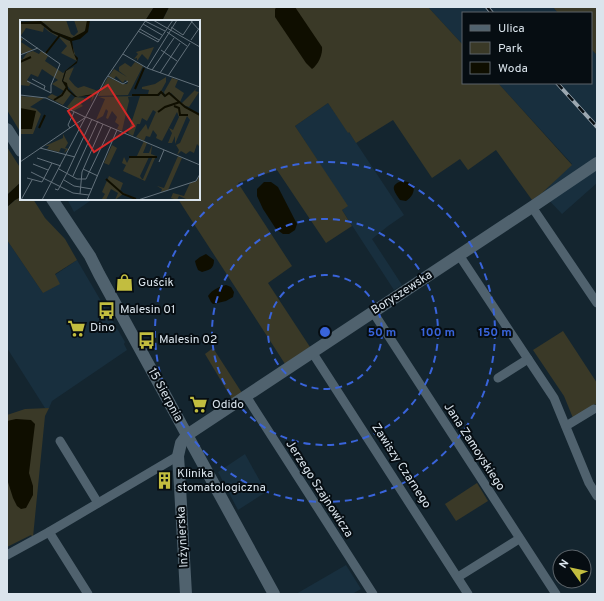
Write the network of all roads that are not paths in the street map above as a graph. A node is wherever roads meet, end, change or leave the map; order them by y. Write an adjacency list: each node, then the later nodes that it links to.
1 (7, 129): 2 (street)
2 (20, 149)
3 (597, 163): 5 (street, Boryszewska)
4 (53, 200): 15 (street, 15 Sierpnia)
5 (532, 208): 6 (street, Boryszewska); 7 (street)
6 (459, 255): 8 (street, Boryszewska); 10 (street)
7 (597, 303)
8 (373, 312): 9 (street, Boryszewska); 21 (street, Jana Zamoyskiego)
9 (312, 352): 12 (street, Boryszewska); 23 (street, Zawiszy Czarnego)
10 (528, 359): 11 (street); 14 (street)
11 (498, 378)
12 (246, 396): 15 (street, Boryszewska); 27 (street, Jerzego Szajnowicza)
13 (594, 409): 14 (street)
14 (566, 426): 18 (street)
15 (187, 434): 17 (street, Inżynierska); 26 (street, 15 Sierpnia)
16 (60, 440): 19 (street)
17 (178, 456): 19 (street); 25 (street, Inżynierska)
18 (597, 496)
19 (98, 503): 20 (street)
20 (49, 532): 22 (street); 24 (street)
21 (519, 539): 23 (street); 29 (street, Jana Zamoyskiego)
22 (7, 555)
23 (458, 577): 28 (street, Zawiszy Czarnego)
24 (88, 594)
25 (186, 594)
26 (274, 594)
27 (373, 594)
28 (468, 594)
29 (556, 594)

